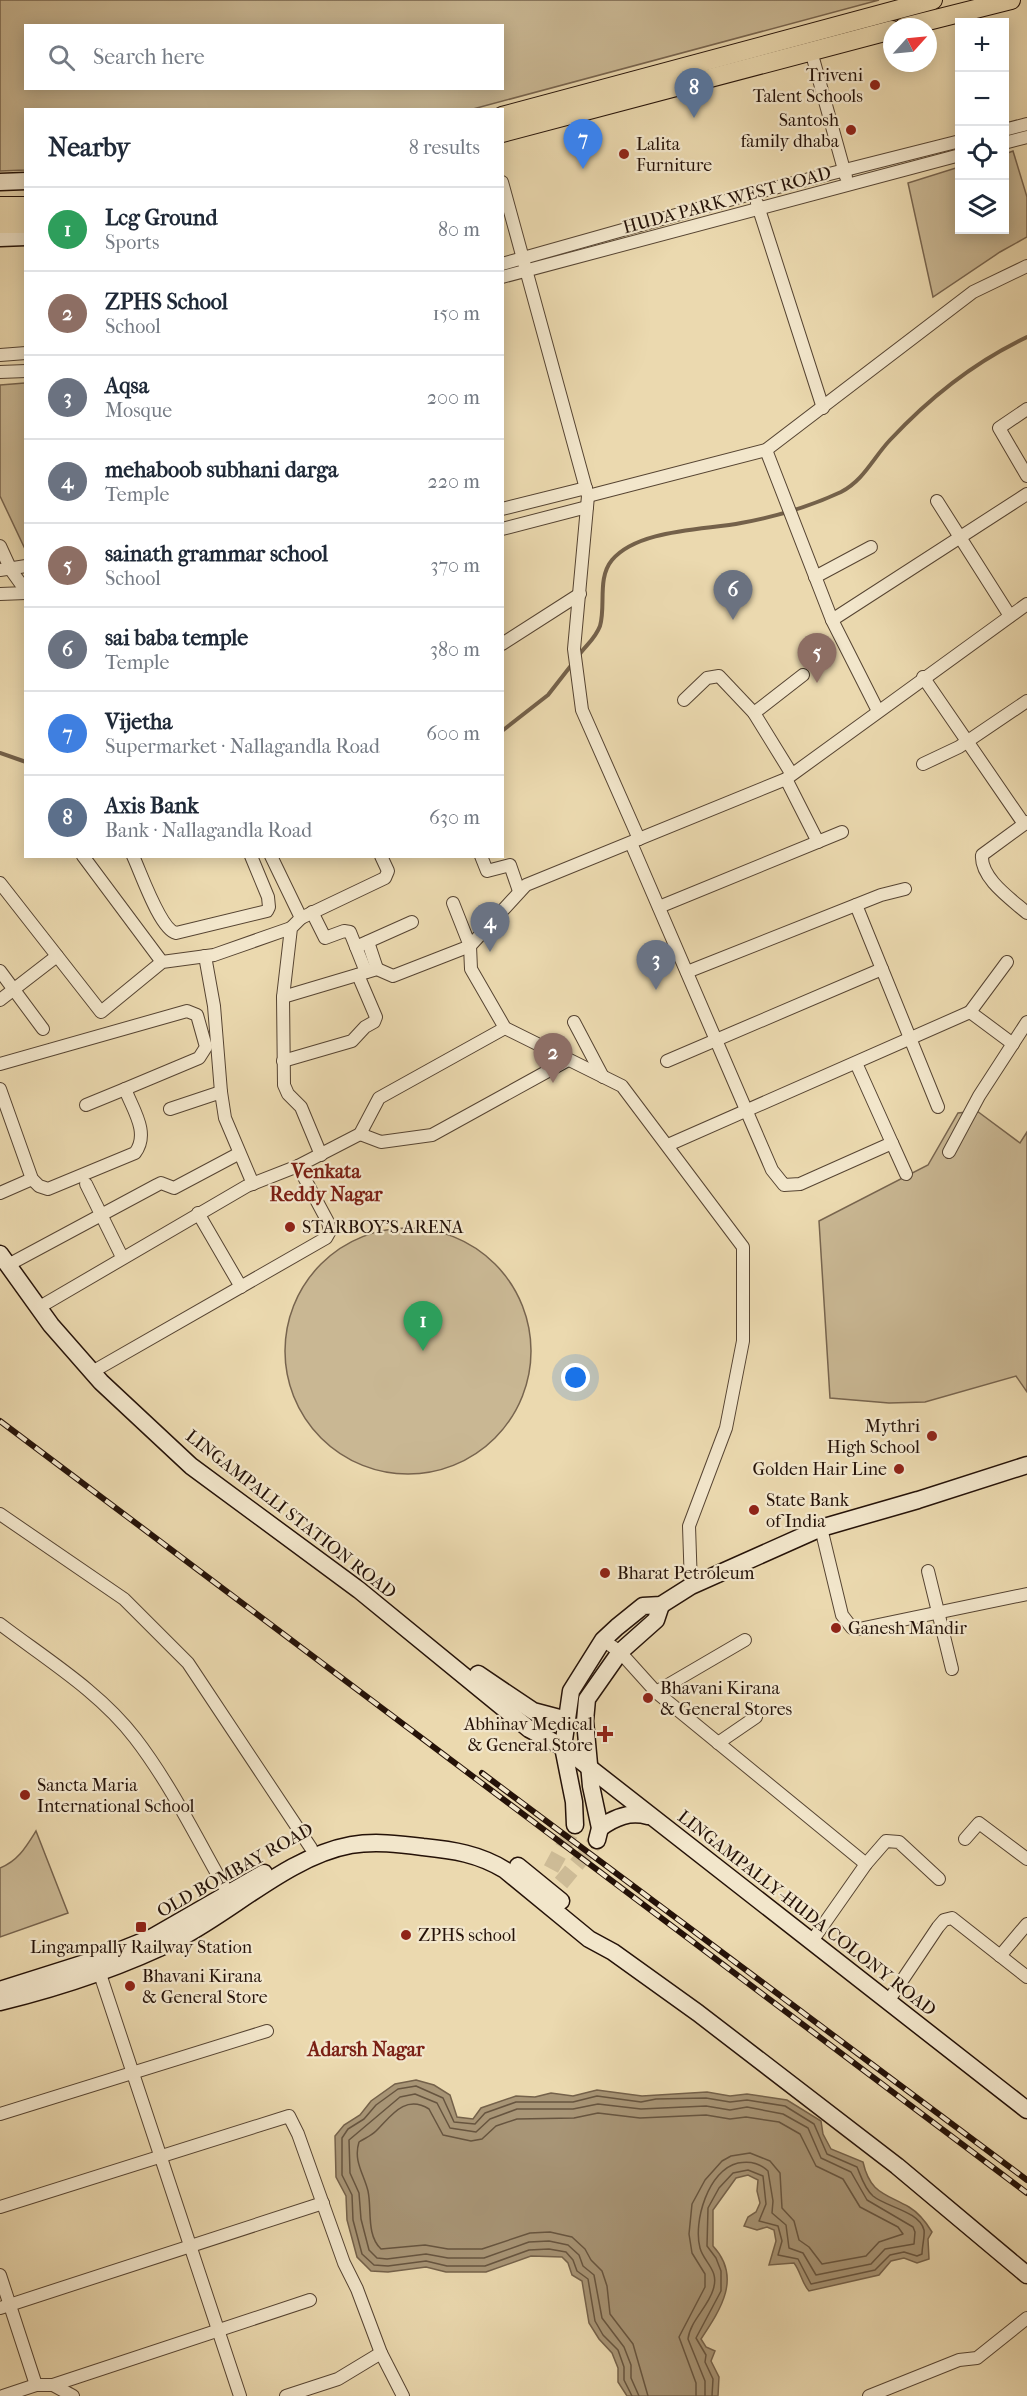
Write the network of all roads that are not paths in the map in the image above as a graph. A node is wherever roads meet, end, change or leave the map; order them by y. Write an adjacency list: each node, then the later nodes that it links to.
1 (933, 0): 6 (main road)
2 (1011, 0): 3 (main road)
3 (937, 19)
4 (883, 32): 5 (main road)
5 (811, 51): 9 (main road); 14 (street)
6 (504, 115)
7 (1027, 124): 8 (street)
8 (1009, 129)
9 (504, 132)
10 (1027, 137): 12 (street)
11 (955, 142): 14 (street, HUDA PARK WEST ROAD)
12 (1009, 142)
13 (955, 156): 17 (street, HUDA PARK WEST ROAD)
14 (844, 170): 17 (street); 19 (street, HUDA PARK WEST ROAD)
15 (24, 181): 16 (main road)
16 (0, 182)
17 (849, 186): 22 (street, HUDA PARK WEST ROAD)
18 (504, 189): 28 (street)
19 (754, 193): 22 (street); 28 (street, HUDA PARK WEST ROAD)
20 (0, 206): 21 (main road)
21 (24, 206)
22 (760, 210): 28 (street, HUDA PARK WEST ROAD); 35 (street)
23 (0, 224): 24 (main road)
24 (24, 224)
25 (24, 237): 26 (main road)
26 (0, 238)
27 (504, 264): 28 (street, HUDA PARK WEST ROAD)
28 (526, 265): 30 (street, HUDA PARK WEST ROAD); 40 (street)
29 (1027, 266): 35 (street)
30 (504, 276)
31 (24, 353): 32 (street)
32 (0, 354)
33 (24, 370): 34 (street)
34 (0, 372)
35 (823, 408): 37 (street)
36 (1027, 410): 38 (street)
37 (766, 450): 40 (street); 49 (street)
38 (1027, 476)
39 (1027, 494): 44 (street)
40 (587, 497): 42 (street); 43 (street); 53 (street)
41 (937, 501): 44 (street)
42 (504, 509)
43 (504, 528)
44 (960, 537): 55 (street); 56 (street)
45 (0, 546): 48 (street)
46 (871, 547): 49 (street)
47 (24, 566): 48 (street)
48 (5, 570): 50 (street)
49 (815, 577): 56 (street)
50 (24, 590)
51 (24, 592): 52 (street)
52 (0, 594)
53 (580, 594): 57 (street); 69 (street)
54 (1027, 604): 55 (street)
55 (1010, 616): 59 (street)
56 (832, 620): 62 (street)
57 (504, 643)
58 (802, 675): 63 (street)
59 (923, 677): 62 (street); 64 (street)
60 (684, 700): 63 (street)
61 (1027, 701): 64 (street)
62 (878, 711): 66 (street)
63 (754, 713): 66 (street)
64 (966, 741): 65 (street); 67 (street)
65 (923, 764)
66 (788, 776): 69 (street); 70 (street)
67 (1025, 823): 83 (street)
68 (842, 832): 70 (street)
69 (635, 841): 79 (street); 82 (street)
70 (818, 842): 82 (street)
71 (84, 858): 91 (street)
72 (135, 858): 73 (street)
73 (252, 858)
74 (272, 858): 84 (street)
75 (382, 858): 84 (street)
76 (482, 858): 79 (street)
77 (0, 883): 89 (street)
78 (905, 889): 81 (street)
79 (519, 891): 88 (street)
80 (453, 903): 88 (street)
81 (856, 905): 93 (street); 96 (street)
82 (659, 907): 96 (street)
83 (1027, 913)
84 (306, 915): 86 (street); 87 (street)
85 (412, 922): 87 (street)
86 (291, 928): 90 (street); 98 (street)
87 (362, 945): 95 (street)
88 (470, 946): 95 (street); 103 (street)
89 (57, 956): 91 (street); 97 (street)
90 (205, 956): 91 (street); 116 (street)
91 (162, 962)
92 (1007, 962): 100 (street)
93 (882, 969): 105 (street); 106 (street)
94 (0, 970): 97 (street)
95 (367, 972): 98 (street); 109 (street)
96 (687, 972): 106 (street)
97 (14, 989): 99 (street); 104 (street)
98 (283, 998): 109 (street)
99 (0, 1000)
100 (970, 1012): 105 (street); 107 (street)
101 (574, 1022): 113 (street)
102 (1027, 1022): 107 (street)
103 (505, 1028): 108 (street); 121 (street)
104 (43, 1029)
105 (910, 1038): 111 (street); 118 (street)
106 (717, 1040): 110 (street); 120 (street)
107 (1013, 1044): 124 (street)
108 (568, 1060): 113 (street); 121 (street)
109 (283, 1061): 126 (street)
110 (667, 1061)
111 (856, 1063): 120 (street); 122 (street)
112 (0, 1064): 115 (street)
113 (603, 1077): 123 (street)
114 (0, 1089): 129 (street)
115 (124, 1089): 117 (street); 129 (street)
116 (221, 1092): 119 (street); 125 (street)
117 (86, 1105)
118 (938, 1107)
119 (170, 1109)
120 (748, 1109): 122 (street); 123 (street)
121 (360, 1134): 126 (street)
122 (892, 1143): 128 (street)
123 (668, 1145): 144 (street)
124 (949, 1152)
125 (238, 1154): 131 (street); 134 (street)
126 (321, 1155): 127 (street)
127 (298, 1166): 131 (street); 137 (street)
128 (906, 1174)
129 (32, 1179): 132 (street)
130 (86, 1184): 134 (street)
131 (253, 1184): 133 (street)
132 (0, 1193)
133 (198, 1214): 135 (street); 137 (street)
134 (100, 1215): 135 (street); 136 (street)
135 (122, 1257): 138 (street)
136 (4, 1260): 138 (main road, LINGAMPALLI STATION ROAD)
137 (241, 1287): 139 (street)
138 (38, 1308): 139 (main road, LINGAMPALLI STATION ROAD)
139 (92, 1372): 152 (main road, LINGAMPALLI STATION ROAD)
140 (1027, 1465): 142 (main road)
141 (0, 1514): 163 (street)
142 (821, 1528): 144 (main road); 147 (street)
143 (928, 1571): 147 (street)
144 (691, 1586): 146 (main road)
145 (1027, 1594): 147 (street)
146 (661, 1605): 149 (main road); 151 (main road)
147 (937, 1614): 153 (street)
148 (0, 1624): 169 (street)
149 (603, 1640): 151 (street); 156 (main road)
150 (745, 1640): 154 (street)
151 (620, 1652): 154 (street); 159 (main road)
152 (455, 1668): 156 (main road); 158 (main road, LINGAMPALLI STATION ROAD)
153 (952, 1669)
154 (656, 1692): 157 (street)
155 (756, 1717): 157 (street)
156 (567, 1720): 158 (main road)
157 (718, 1743): 165 (street)
158 (563, 1747): 159 (main road, LINGAMPALLY-HUDA COLONY ROAD); 161 (main road)
159 (590, 1771): 160 (main road, LINGAMPALLY-HUDA COLONY ROAD); 160 (main road)
160 (652, 1818): 171 (main road, LINGAMPALLY-HUDA COLONY ROAD)
161 (575, 1824)
162 (965, 1839): 164 (street)
163 (311, 1848): 168 (main road, OLD BOMBAY ROAD); 169 (main road, OLD BOMBAY ROAD)
164 (1027, 1859)
165 (866, 1864): 167 (street); 171 (street)
166 (550, 1869): 168 (main road)
167 (939, 1879)
168 (537, 1887): 173 (main road, OLD BOMBAY ROAD); 187 (main road, OLD BOMBAY ROAD)
169 (229, 1895): 175 (main road, OLD BOMBAY ROAD)
170 (1027, 1924): 172 (street)
171 (813, 1941): 176 (main road, LINGAMPALLY-HUDA COLONY ROAD)
172 (1000, 1956): 174 (street); 176 (street)
173 (99, 1971): 177 (main road, OLD BOMBAY ROAD); 179 (street)
174 (1027, 1977)
175 (0, 1990)
176 (889, 2000): 180 (main road, LINGAMPALLY-HUDA COLONY ROAD)
177 (0, 2002)
178 (267, 2031): 179 (street)
179 (134, 2072): 181 (street); 182 (street)
180 (1027, 2110)
181 (0, 2114)
182 (161, 2156): 183 (street); 184 (street); 185 (street)
183 (323, 2203): 185 (street); 192 (street)
184 (0, 2207)
185 (191, 2246): 189 (street); 191 (street)
186 (0, 2274): 189 (street)
187 (1027, 2275)
188 (310, 2300): 191 (street)
189 (5, 2307): 193 (street)
190 (1027, 2318): 200 (street)
191 (219, 2330): 194 (street); 197 (street)
192 (381, 2353): 198 (street); 199 (street)
193 (36, 2385): 194 (street); 195 (street)
194 (53, 2385): 196 (street)
195 (3, 2396)
196 (73, 2396)
197 (240, 2396)
198 (286, 2396)
199 (403, 2396)
200 (869, 2396)

